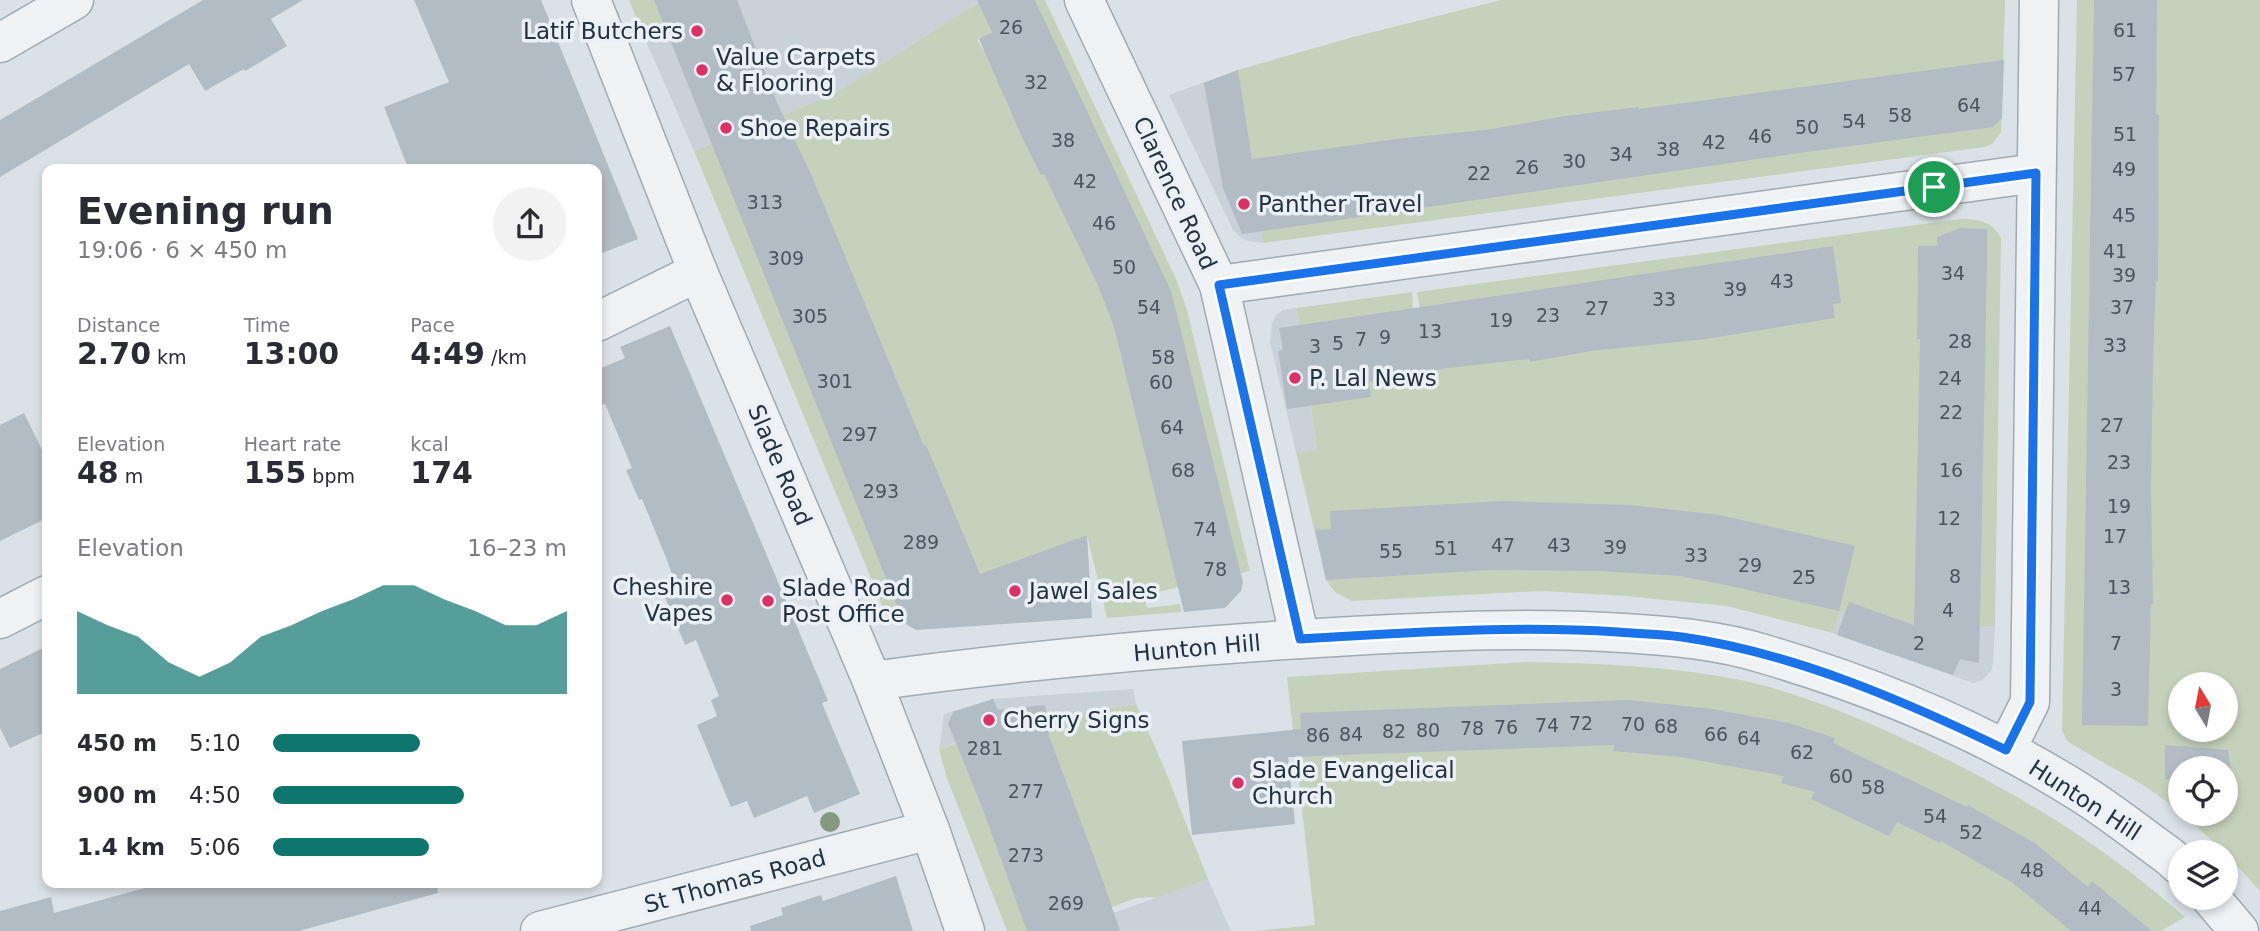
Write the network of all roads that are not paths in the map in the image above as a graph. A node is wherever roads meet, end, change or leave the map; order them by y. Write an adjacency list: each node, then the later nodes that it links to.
1 (74, 0): 5 (street)
2 (591, 0): 7 (street, Slade Road)
3 (1084, 0): 8 (street, Clarence Road)
4 (2039, 0): 6 (street)
5 (0, 43)
6 (2036, 173): 8 (street); 14 (street)
7 (698, 272): 9 (street); 13 (street, Slade Road)
8 (1219, 285): 12 (street, Clarence Road)
9 (602, 319)
10 (42, 598): 11 (street)
11 (0, 619)
12 (1300, 639): 13 (street, Hunton Hill); 14 (street, Hunton Hill)
13 (872, 681): 15 (street, Slade Road)
14 (2006, 750): 16 (street, Hunton Hill)
15 (930, 830): 18 (street, St Thomas Road); 19 (street, Slade Road)
16 (2168, 855)
17 (2221, 910): 20 (street)
18 (540, 931)
19 (965, 931)
20 (2239, 931)

